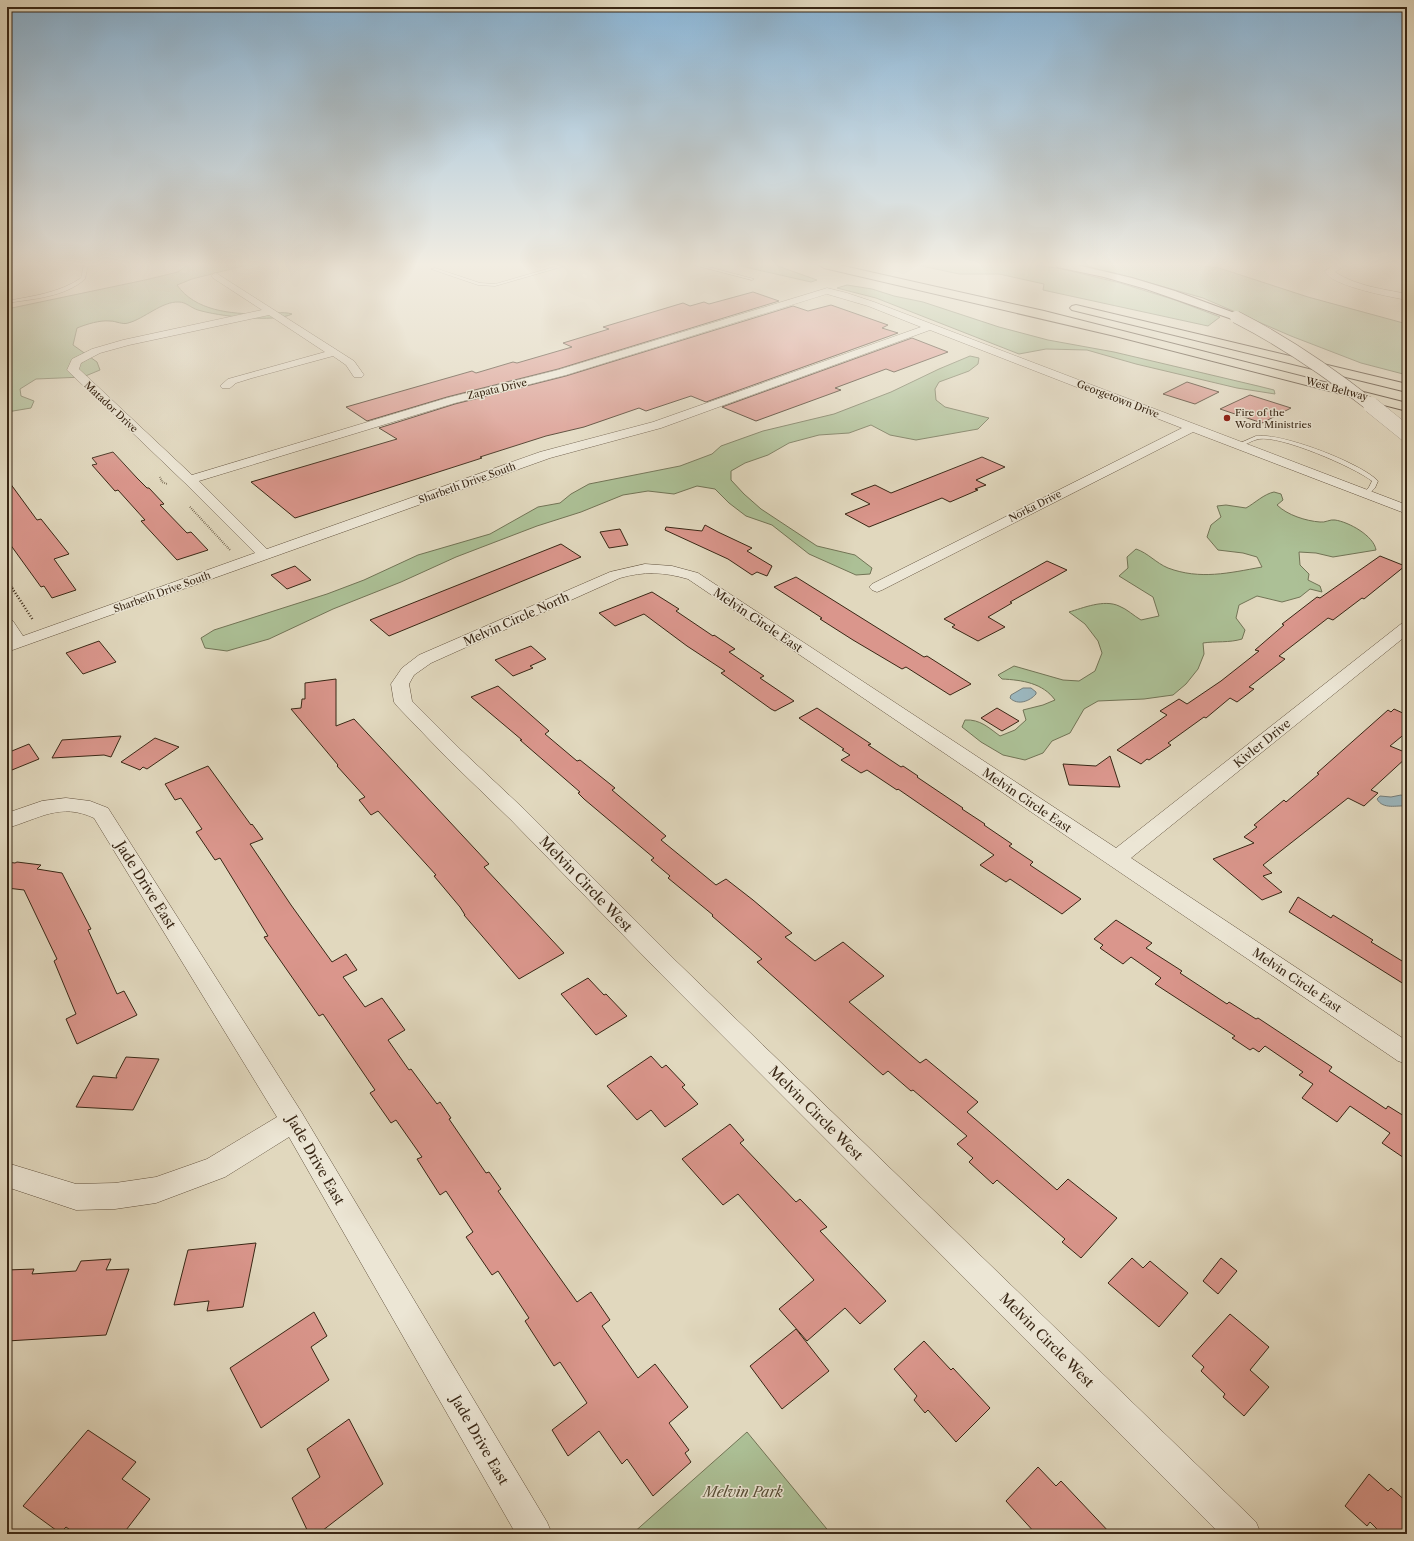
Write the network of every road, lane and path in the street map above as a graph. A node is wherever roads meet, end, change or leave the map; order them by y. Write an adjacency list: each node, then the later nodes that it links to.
1 (152, 337): 17 (street, Matador Drive)
2 (307, 337): 9 (street)
3 (679, 337): 17 (street, Zapata Drive)
4 (905, 337): 20 (street, Sharbeth Drive South)
5 (954, 337): 14 (street, Georgetown Drive)
6 (1134, 337): 13 (highway, West Beltway)
7 (1195, 337): 12 (highway, West Beltway)
8 (1274, 337): 15 (street, bridge)
9 (333, 353): 10 (street); 11 (street)
10 (358, 375)
11 (226, 386)
12 (1407, 388)
13 (1407, 407)
14 (1194, 428): 16 (street, Georgetown Drive); 23 (street, Norka Drive)
15 (1407, 434)
16 (1239, 445): 18 (street, Georgetown Drive); 18 (lane)
17 (190, 480): 20 (street, Matador Drive)
18 (1366, 494): 19 (street, Georgetown Drive)
19 (1407, 510)
20 (265, 555): 27 (street, Sharbeth Drive South)
21 (640, 568): 28 (street, Melvin Circle North); 30 (street, Melvin Circle East)
22 (7, 580): 25 (path)
23 (877, 587)
24 (7, 624): 27 (street)
25 (29, 624)
26 (1407, 627): 30 (street, Kivler Drive)
27 (14, 645)
28 (400, 684): 35 (street, Melvin Circle West)
29 (7, 821): 32 (street, Jade Drive East)
30 (1116, 859): 31 (street, Melvin Circle East)
31 (1407, 1054)
32 (293, 1121): 33 (street); 34 (street, Jade Drive East)
33 (7, 1175)
34 (535, 1534)
35 (1244, 1534)

